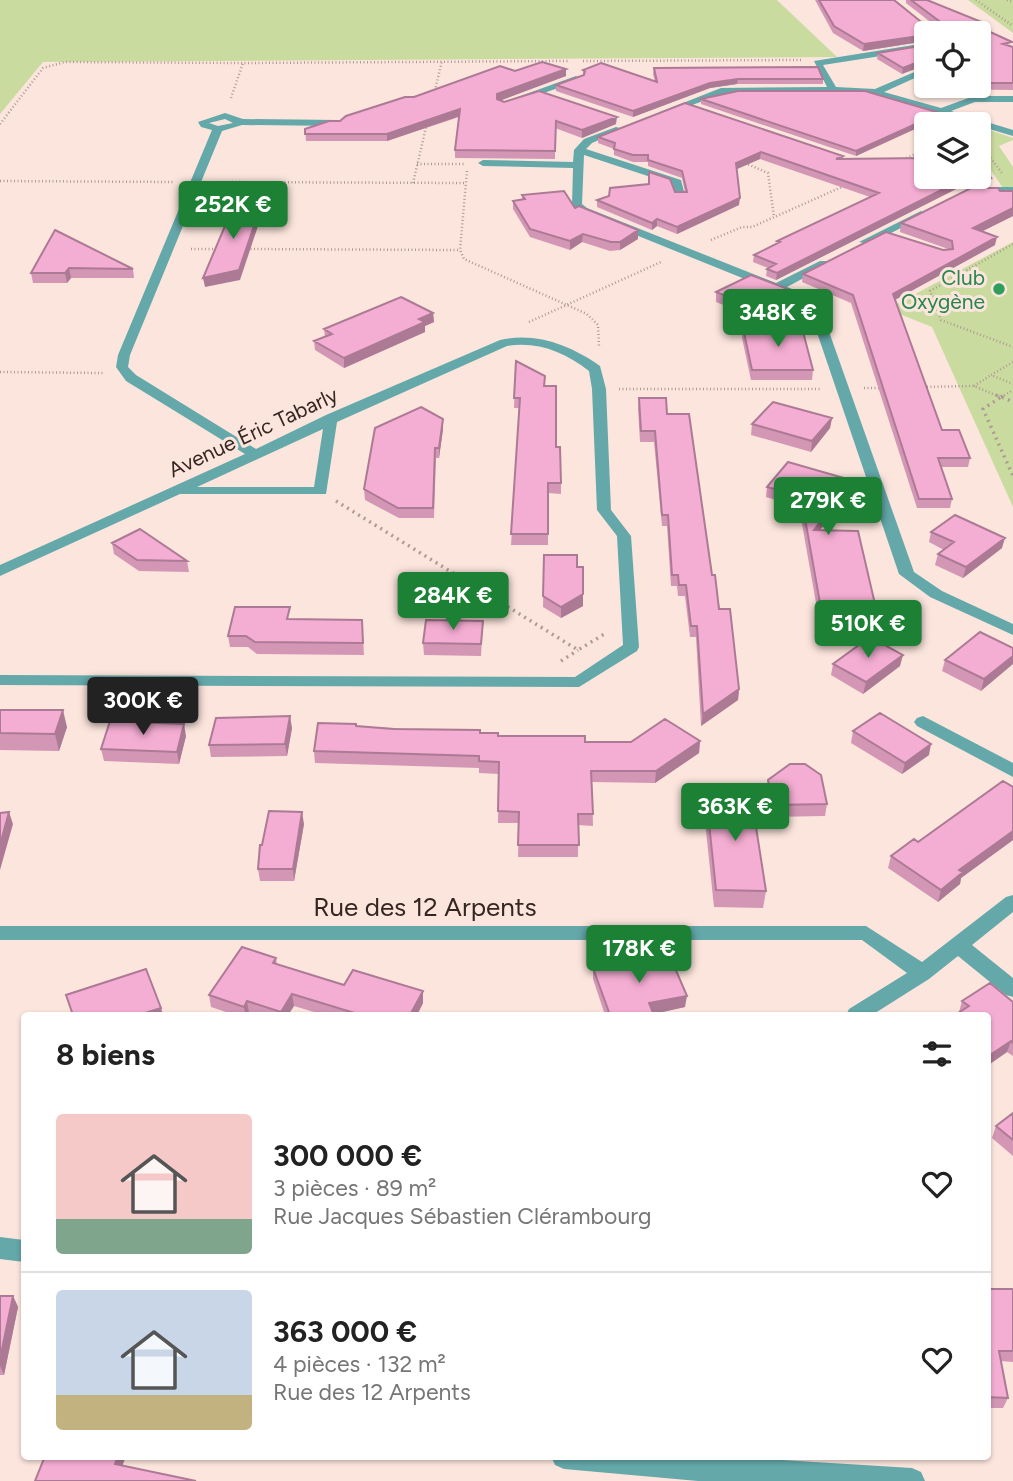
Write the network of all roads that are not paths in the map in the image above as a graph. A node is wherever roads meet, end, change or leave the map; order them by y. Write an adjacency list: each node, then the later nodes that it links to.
1 (914, 48): 4 (street)
2 (914, 76): 5 (street)
3 (578, 78): 6 (street)
4 (833, 90): 5 (street); 10 (street)
5 (877, 91): 11 (street)
6 (541, 92): 7 (street); 9 (street)
7 (552, 96)
8 (1013, 99): 11 (street)
9 (503, 104)
10 (683, 104): 12 (street); 13 (street)
11 (943, 111): 18 (street)
12 (708, 113)
13 (659, 114)
14 (238, 122): 15 (street); 17 (street); 17 (street)
15 (339, 123)
16 (631, 125): 19 (street)
17 (218, 129): 32 (street)
18 (1013, 132)
19 (579, 150): 21 (street); 24 (street)
20 (483, 163): 21 (street)
21 (580, 165): 30 (street)
22 (967, 190): 23 (street)
23 (1013, 190)
24 (680, 195)
25 (931, 208): 26 (street)
26 (884, 233): 27 (street); 28 (street)
27 (896, 237)
28 (849, 251)
29 (837, 257): 30 (street)
30 (778, 287): 35 (street)
31 (331, 418): 32 (street, Avenue Éric Tabarly); 33 (street); 36 (street, Avenue Éric Tabarly)
32 (256, 455): 33 (street, Avenue Éric Tabarly)
33 (177, 491): 34 (street, Avenue Éric Tabarly)
34 (0, 571)
35 (1013, 630)
36 (0, 680)
37 (923, 722): 38 (street)
38 (1013, 771)
39 (1013, 902): 41 (street)
40 (0, 933): 42 (street, Rue des 12 Arpents)
41 (958, 946): 42 (street); 43 (street)
42 (922, 973): 44 (street)
43 (1013, 989)
44 (861, 1012)
45 (0, 1248): 46 (street)
46 (21, 1251)
47 (610, 1460): 48 (street)
48 (912, 1481)

